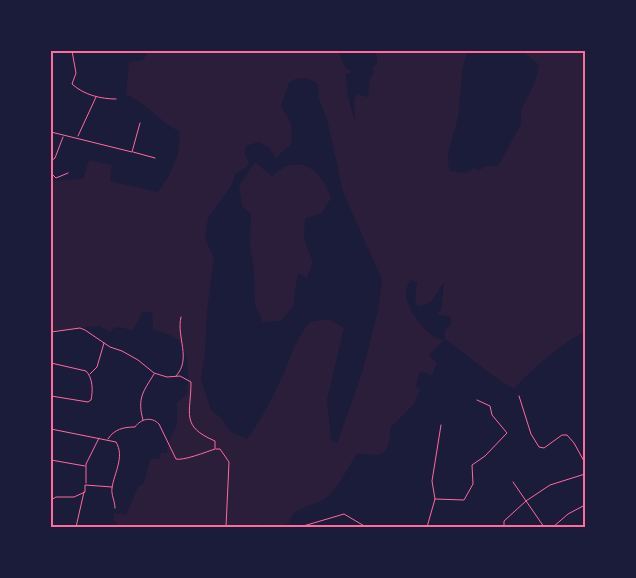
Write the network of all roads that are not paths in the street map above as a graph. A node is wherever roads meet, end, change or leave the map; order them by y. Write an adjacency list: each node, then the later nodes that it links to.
1 (72, 51): 2 (street)
2 (96, 96): 3 (street); 7 (street)
3 (116, 99)
4 (140, 123): 8 (street)
5 (51, 132): 6 (street)
6 (63, 136): 7 (street); 10 (street)
7 (77, 137): 8 (street)
8 (132, 152): 9 (street)
9 (155, 158)
10 (51, 161)
11 (51, 173): 12 (street)
12 (68, 173)
13 (181, 317): 19 (street)
14 (51, 332): 15 (street)
15 (104, 343): 17 (street); 18 (street)
16 (51, 363): 18 (street)
17 (154, 373): 19 (street); 23 (street)
18 (90, 374): 20 (street)
19 (176, 376): 28 (street)
20 (51, 396)
21 (519, 396): 30 (street)
22 (477, 400): 37 (street)
23 (143, 420): 27 (street); 28 (street)
24 (441, 425): 37 (street)
25 (51, 429): 26 (street)
26 (100, 438): 27 (street); 31 (street)
27 (108, 439): 35 (street)
28 (216, 449): 43 (street)
29 (51, 460): 31 (street)
30 (585, 463)
31 (85, 466): 34 (street)
32 (585, 474): 39 (street)
33 (513, 482): 39 (street)
34 (86, 485): 35 (street); 36 (street)
35 (112, 487): 41 (street)
36 (85, 492): 38 (street); 42 (street)
37 (435, 499): 46 (street)
38 (51, 500)
39 (526, 501): 47 (street); 48 (street)
40 (585, 505): 49 (street)
41 (116, 508)
42 (76, 527)
43 (226, 527)
44 (300, 527): 45 (street)
45 (366, 527)
46 (427, 527)
47 (504, 527)
48 (544, 527)
49 (553, 527)

